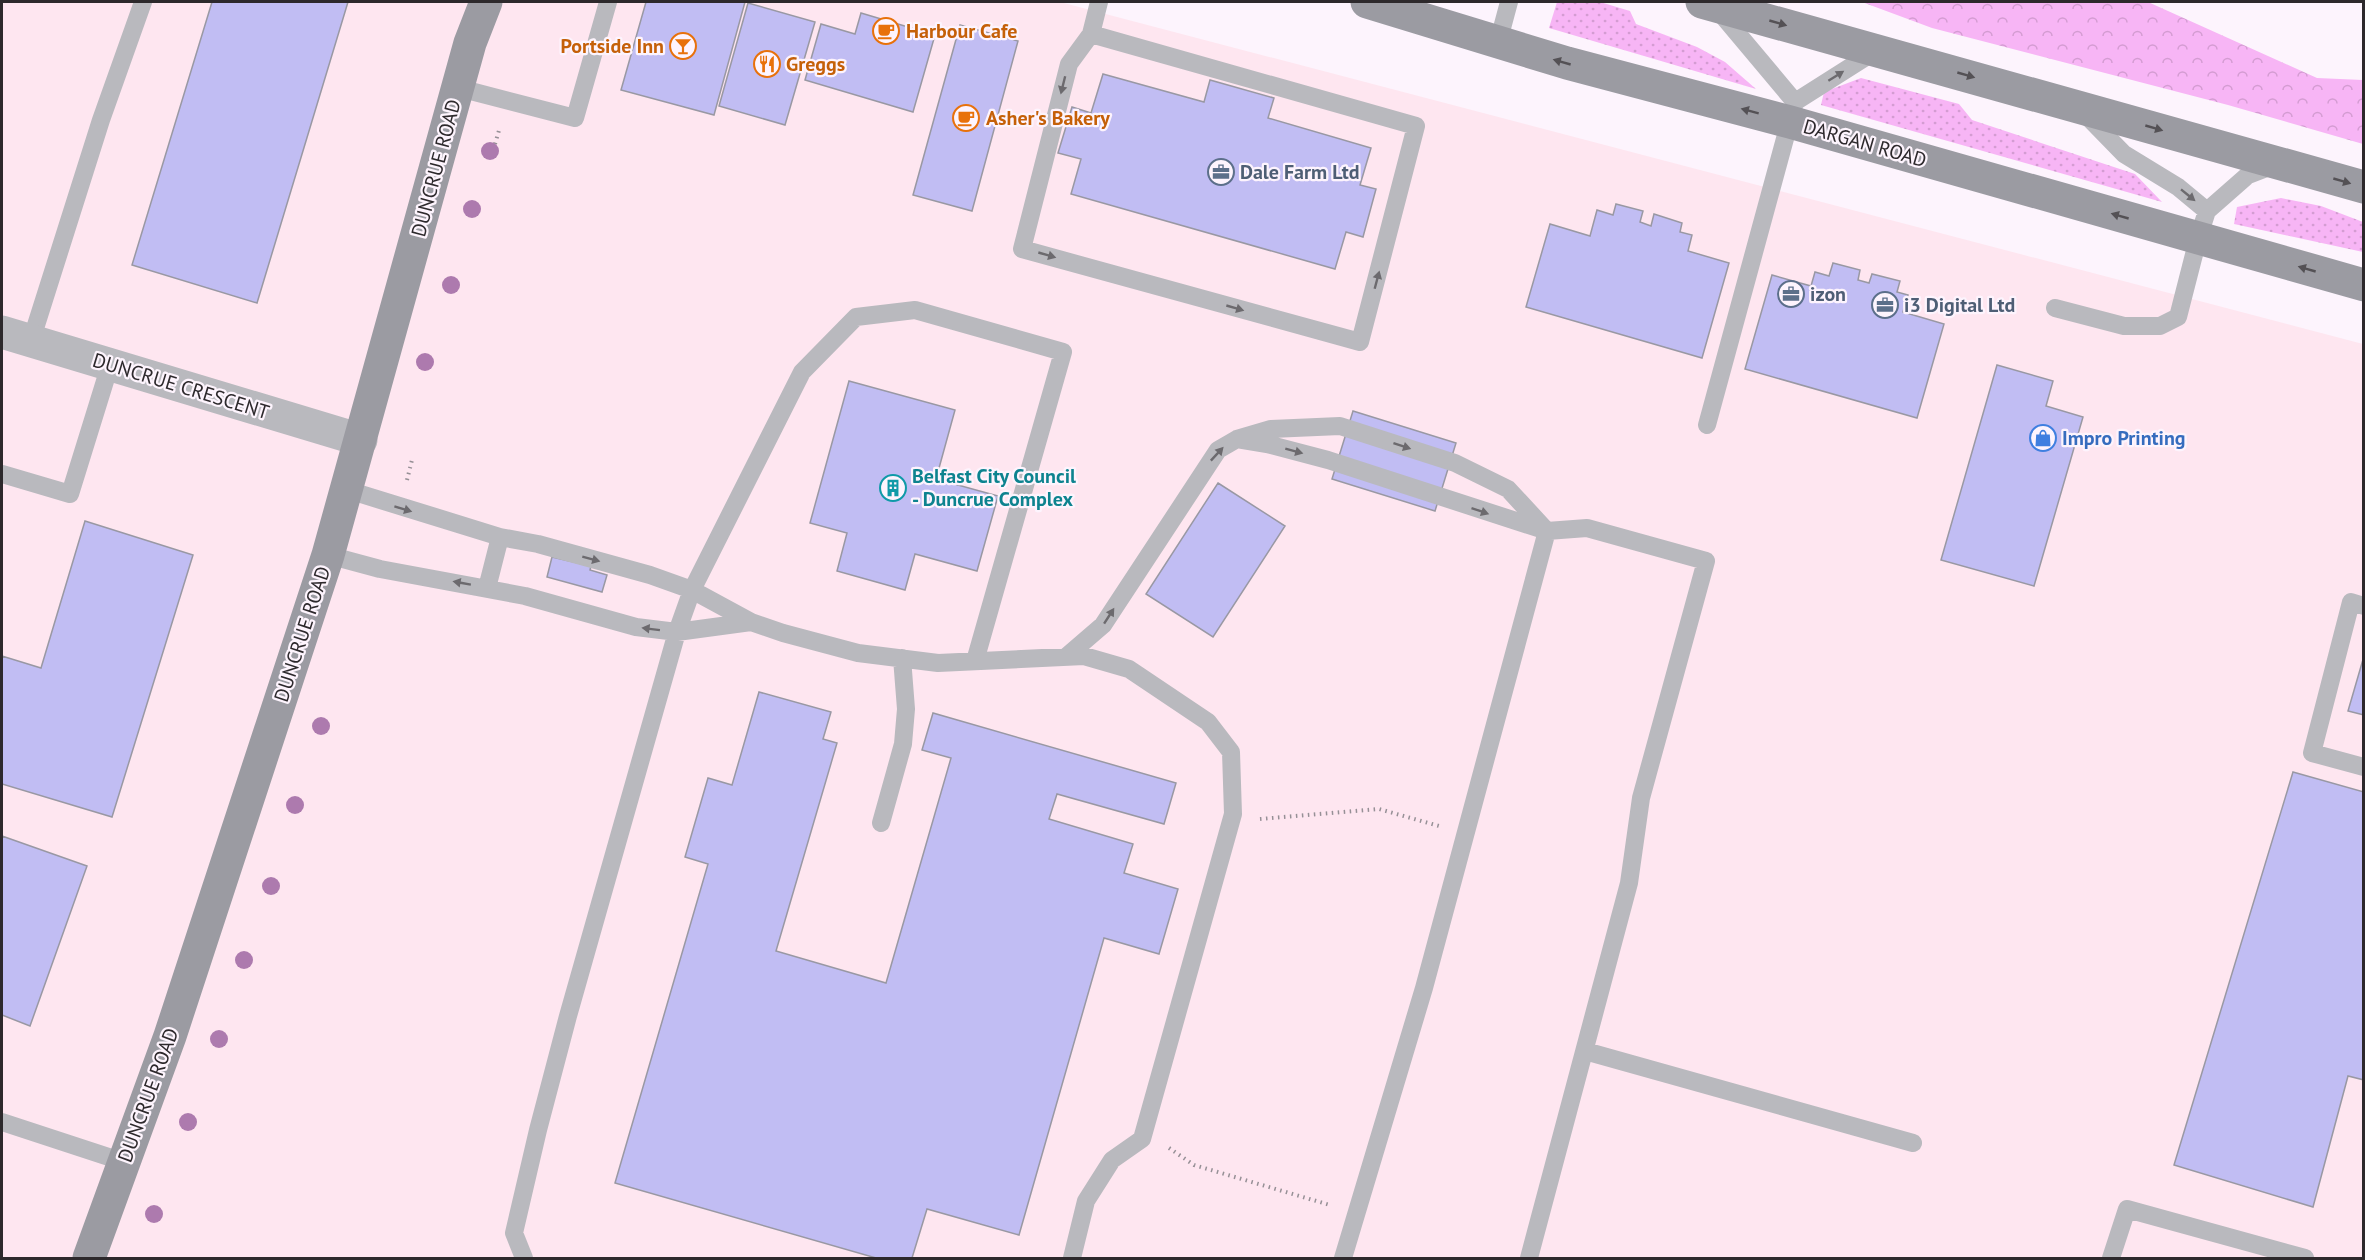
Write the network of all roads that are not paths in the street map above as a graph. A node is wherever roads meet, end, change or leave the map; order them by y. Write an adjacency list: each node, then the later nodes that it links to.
1 (143, 2): 21 (lane)
2 (462, 2): 10 (street)
3 (486, 2): 10 (street, DUNCRUE ROAD)
4 (608, 2): 13 (lane)
5 (1099, 2): 9 (lane)
6 (1367, 2): 11 (street, DARGAN ROAD)
7 (1509, 2): 11 (lane)
8 (1708, 3): 12 (street, one-way to 12); 15 (lane)
9 (1090, 34): 9 (lane, one-way to 9)
10 (470, 43): 13 (street, DUNCRUE ROAD)
11 (1498, 43): 15 (street, DARGAN ROAD, one-way to 11)
12 (1877, 50): 14 (street, one-way to 14); 15 (lane, one-way to 12)
13 (459, 88): 24 (street, DUNCRUE ROAD)
14 (2078, 107): 16 (street, one-way to 16); 18 (lane, one-way to 18)
15 (1792, 112): 18 (street, DARGAN ROAD, one-way to 15); 23 (lane)
16 (2278, 163): 17 (street, one-way to 17); 18 (lane)
17 (2364, 187)
18 (2203, 225): 19 (street, DARGAN ROAD, one-way to 18); 20 (lane)
19 (2364, 285)
20 (2055, 309)
21 (16, 337): 22 (street, DUNCRUE CRESCENT)
22 (110, 364): 24 (street, DUNCRUE CRESCENT); 26 (lane)
23 (1707, 425)
24 (361, 440): 27 (street, DUNCRUE ROAD)
25 (1237, 440): 28 (lane, one-way to 28); 28 (lane, one-way to 28); 36 (lane, one-way to 25)
26 (2, 474)
27 (348, 490): 29 (lane, one-way to 29); 30 (street, DUNCRUE ROAD)
28 (1547, 531): 41 (lane); 48 (lane)
29 (500, 537): 31 (lane); 32 (lane, one-way to 32)
30 (328, 555): 31 (lane, one-way to 30); 44 (street, DUNCRUE ROAD)
31 (487, 588): 35 (lane, one-way to 31)
32 (692, 590): 34 (lane); 35 (lane); 38 (lane)
33 (2364, 606): 39 (lane)
34 (751, 622): 35 (lane); 37 (lane)
35 (677, 632): 46 (lane)
36 (1068, 656): 38 (lane); 47 (lane)
37 (902, 658): 38 (lane); 40 (lane)
38 (975, 661)
39 (2364, 767)
40 (881, 823)
41 (1585, 1051): 43 (lane); 49 (lane)
42 (2, 1122): 44 (lane)
43 (1913, 1143)
44 (124, 1162): 45 (street, DUNCRUE ROAD)
45 (89, 1258)
46 (524, 1258)
47 (1072, 1258)
48 (1343, 1258)
49 (1529, 1258)
50 (2110, 1258): 51 (lane)
51 (2305, 1258)

